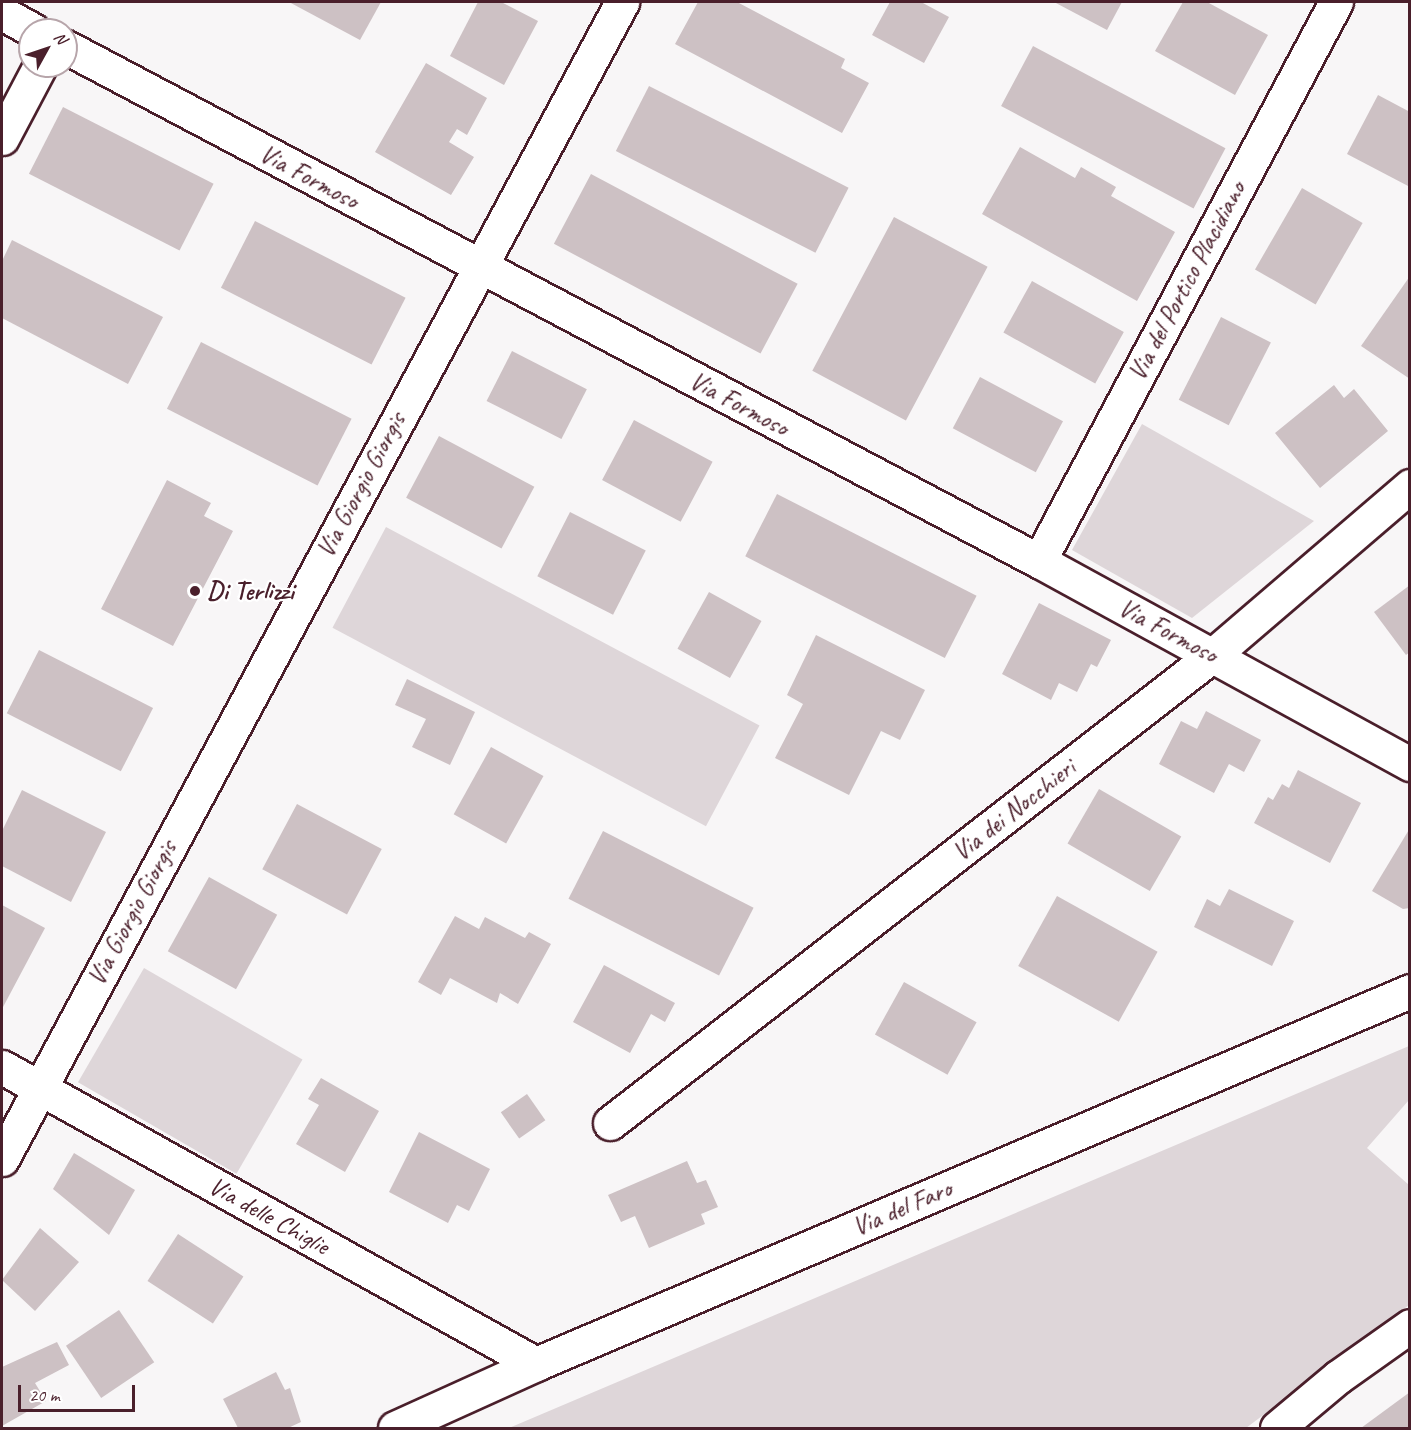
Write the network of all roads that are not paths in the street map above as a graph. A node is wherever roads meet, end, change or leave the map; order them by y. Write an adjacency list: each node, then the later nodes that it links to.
1 (622, 2): 8 (street, Via Giorgio Giorgis)
2 (1336, 2): 10 (street, Via del Portico Placidiano)
3 (2, 13): 4 (street)
4 (18, 22)
5 (78, 53): 8 (street, Via Formoso)
6 (33, 78): 7 (street)
7 (2, 138)
8 (478, 267): 10 (street, Via Formoso); 15 (street, Via Giorgio Giorgis)
9 (1410, 486): 11 (street, Via dei Nocchieri)
10 (1039, 561): 11 (street, Via Formoso)
11 (1213, 655): 12 (street, Via Formoso); 16 (street, Via dei Nocchieri)
12 (1410, 764)
13 (1410, 991): 19 (street, Via del Faro)
14 (2, 1067): 15 (street, Via delle Chiglie)
15 (39, 1088): 17 (street, Via Giorgio Giorgis); 19 (street, Via delle Chiglie)
16 (610, 1123)
17 (2, 1160)
18 (1410, 1326): 22 (street)
19 (536, 1364): 20 (street, Via del Faro)
20 (437, 1419): 21 (street, Via del Faro)
21 (395, 1428)
22 (1277, 1428)

